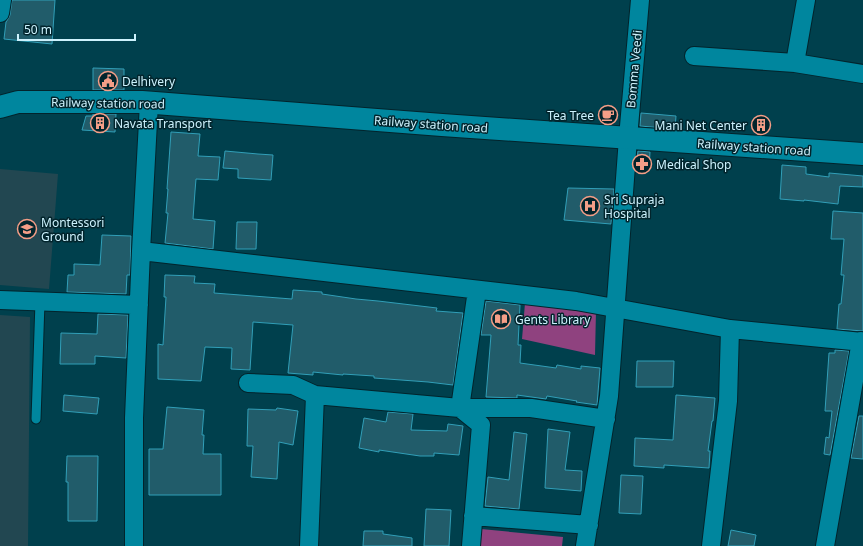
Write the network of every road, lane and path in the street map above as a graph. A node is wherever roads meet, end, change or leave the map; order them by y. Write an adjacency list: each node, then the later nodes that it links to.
1 (2, 0): 4 (street)
2 (640, 0): 10 (street, Bomma Veedi)
3 (806, 0): 6 (street)
4 (0, 13)
5 (694, 56): 6 (street)
6 (795, 64): 7 (street)
7 (863, 74)
8 (149, 103): 9 (street, Railway station road); 10 (street, Railway station road); 12 (street)
9 (0, 107)
10 (628, 138): 11 (street, Railway station road); 17 (street, Bomma Veedi)
11 (863, 154)
12 (141, 251): 13 (street); 16 (street)
13 (477, 290): 17 (street); 22 (street)
14 (0, 300): 15 (street)
15 (40, 302): 16 (street); 23 (lane)
16 (139, 305): 27 (street)
17 (616, 308): 18 (street); 24 (street, Bomma Veedi)
18 (730, 329): 19 (street); 31 (street)
19 (862, 342): 32 (street)
20 (248, 383): 21 (street)
21 (315, 395): 22 (street); 28 (street)
22 (460, 408): 24 (street); 25 (street)
23 (36, 419)
24 (606, 419): 26 (street, Bomma Veedi)
25 (473, 516): 26 (street); 29 (street)
26 (589, 525): 30 (street, Bomma Veedi)
27 (134, 546)
28 (309, 546)
29 (471, 546)
30 (585, 546)
31 (711, 546)
32 (825, 546)

